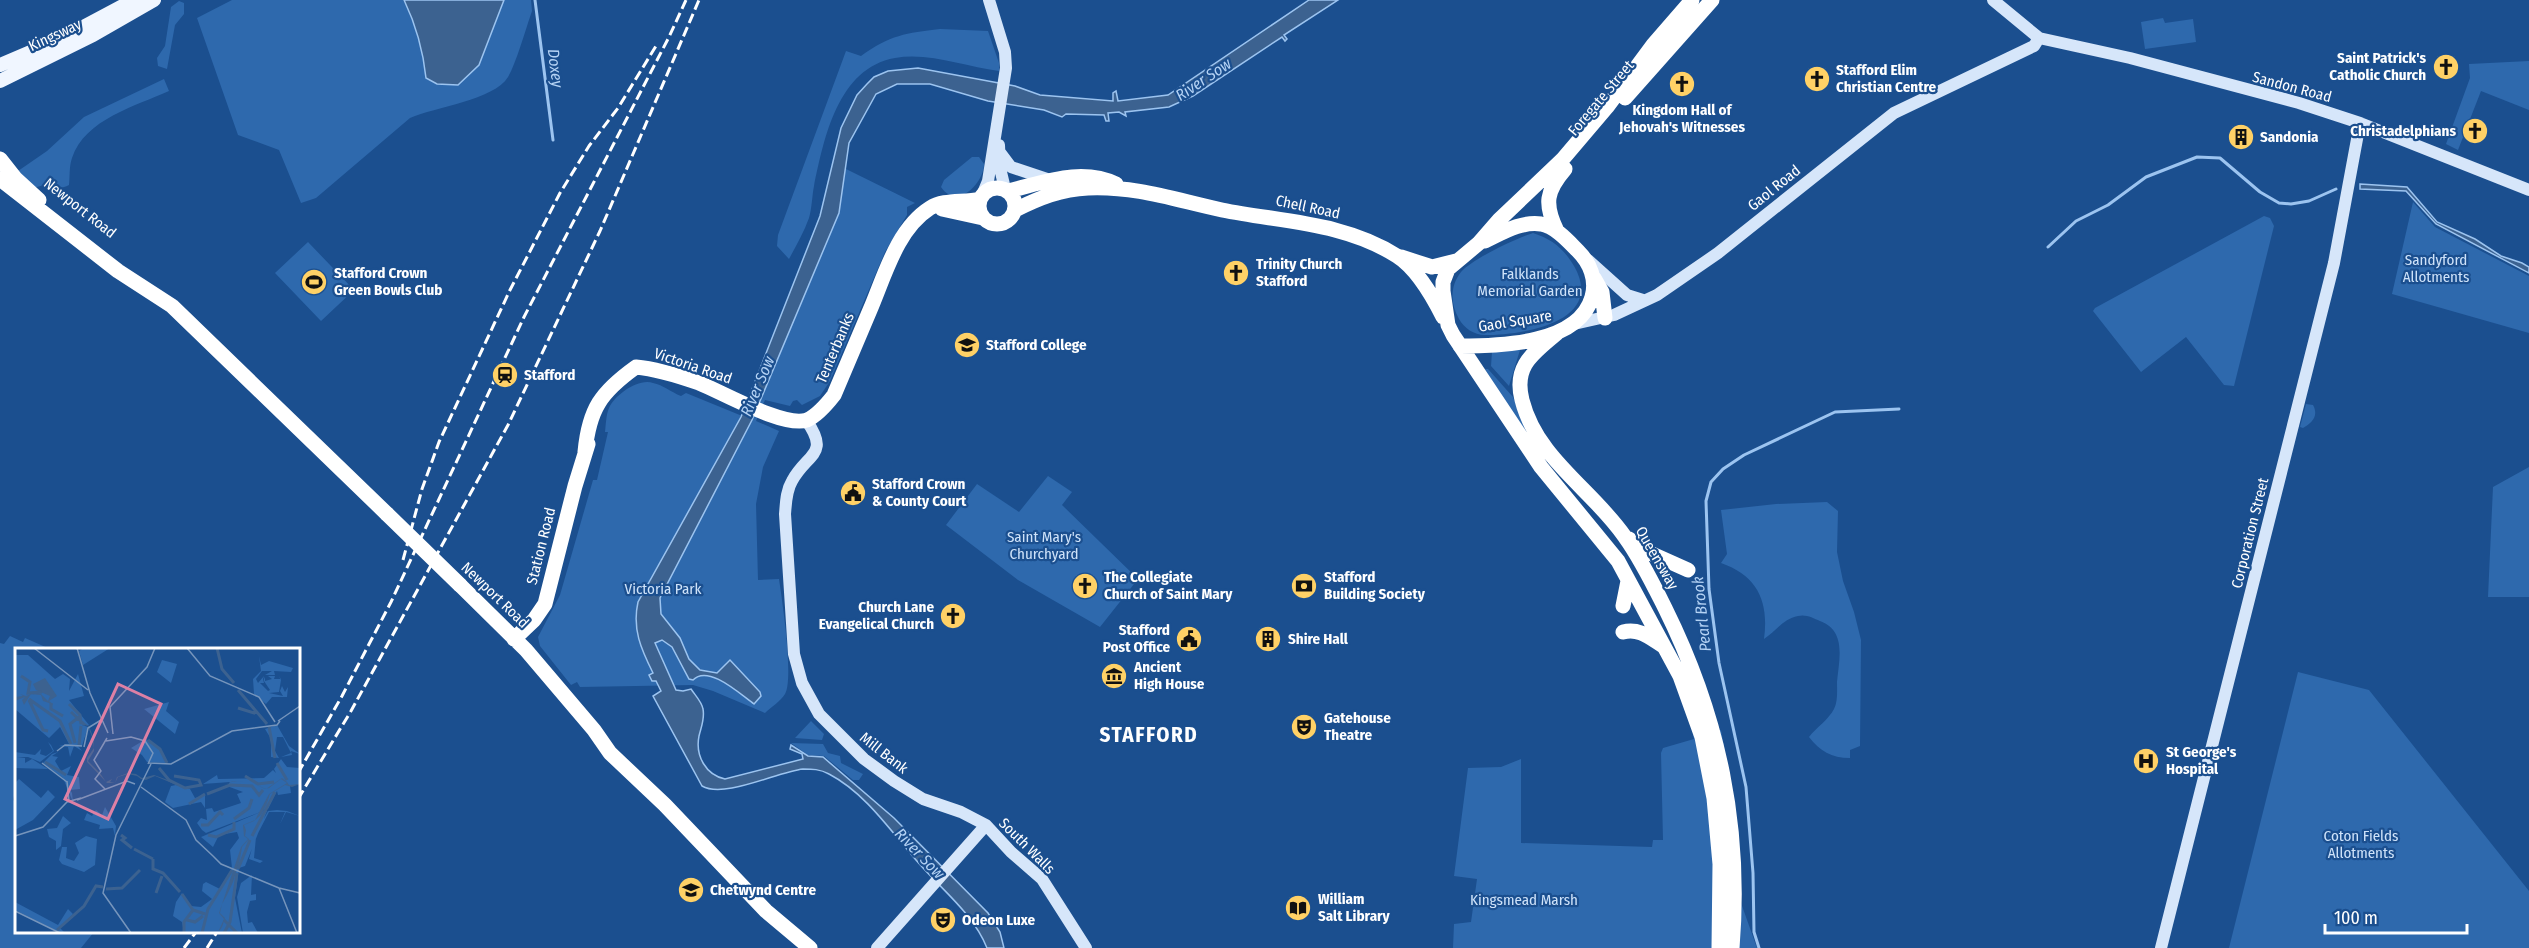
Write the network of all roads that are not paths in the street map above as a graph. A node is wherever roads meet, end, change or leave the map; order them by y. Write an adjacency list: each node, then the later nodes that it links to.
1 (134, 0): 8 (main road, Kingsway)
2 (154, 0): 9 (main road, Kingsway)
3 (989, 0): 10 (street)
4 (1692, 0): 26 (highway, Foregate Street)
5 (1710, 0): 25 (highway, Foregate Street)
6 (1993, 0): 7 (street)
7 (2039, 38): 11 (street, Sandon Road); 32 (street, Gaol Road)
8 (0, 65)
9 (0, 81)
10 (998, 123): 12 (street); 20 (street)
11 (2360, 123): 18 (street, Sandon Road); 54 (street, Corporation Street)
12 (999, 150): 15 (street); 17 (street)
13 (0, 159): 19 (highway, Newport Road)
14 (0, 179): 24 (highway, Newport Road)
15 (1050, 180): 16 (highway, Chell Road); 17 (highway, Chell Road)
16 (1124, 187): 21 (highway, Chell Road); 28 (highway, Chell Road)
17 (1006, 190): 20 (highway); 21 (highway)
18 (2529, 190)
19 (34, 196): 24 (highway); 31 (highway, Newport Road)
20 (982, 196): 22 (highway); 23 (highway)
21 (1015, 210): 23 (highway)
22 (924, 212): 23 (highway); 39 (highway, Tenterbanks)
23 (983, 218)
24 (54, 223): 31 (highway, Newport Road)
25 (1557, 231): 26 (highway); 27 (highway)
26 (1479, 243): 29 (highway)
27 (1582, 255): 30 (highway); 32 (street)
28 (1398, 256): 29 (highway); 35 (highway, Chell Road)
29 (1456, 261): 35 (highway)
30 (1593, 276): 33 (highway); 34 (highway)
31 (139, 283): 45 (highway, Newport Road, bridge)
32 (1643, 300): 33 (street, Gaol Road)
33 (1605, 318): 34 (street, Gaol Road)
34 (1574, 324): 36 (highway, Gaol Square)
35 (1448, 325): 37 (highway)
36 (1557, 333): 37 (highway, Gaol Square); 40 (highway, Queensway)
37 (1460, 346): 42 (highway, Queensway)
38 (636, 367): 39 (highway, Victoria Road); 45 (highway, Station Road)
39 (806, 420): 48 (street, Mill Bank)
40 (1626, 538): 41 (highway); 47 (highway, Queensway)
41 (1688, 570)
42 (1628, 581): 43 (highway); 46 (highway, Queensway)
43 (1623, 606)
44 (1623, 633): 46 (highway)
45 (514, 639): 49 (highway, Newport Road)
46 (1665, 648): 47 (highway, Queensway)
47 (1708, 734): 52 (highway, Queensway); 53 (highway, Queensway)
48 (986, 825): 50 (street); 51 (street, South Walls)
49 (810, 948)
50 (877, 948)
51 (1086, 948)
52 (1719, 948)
53 (1732, 948)
54 (2161, 948)

